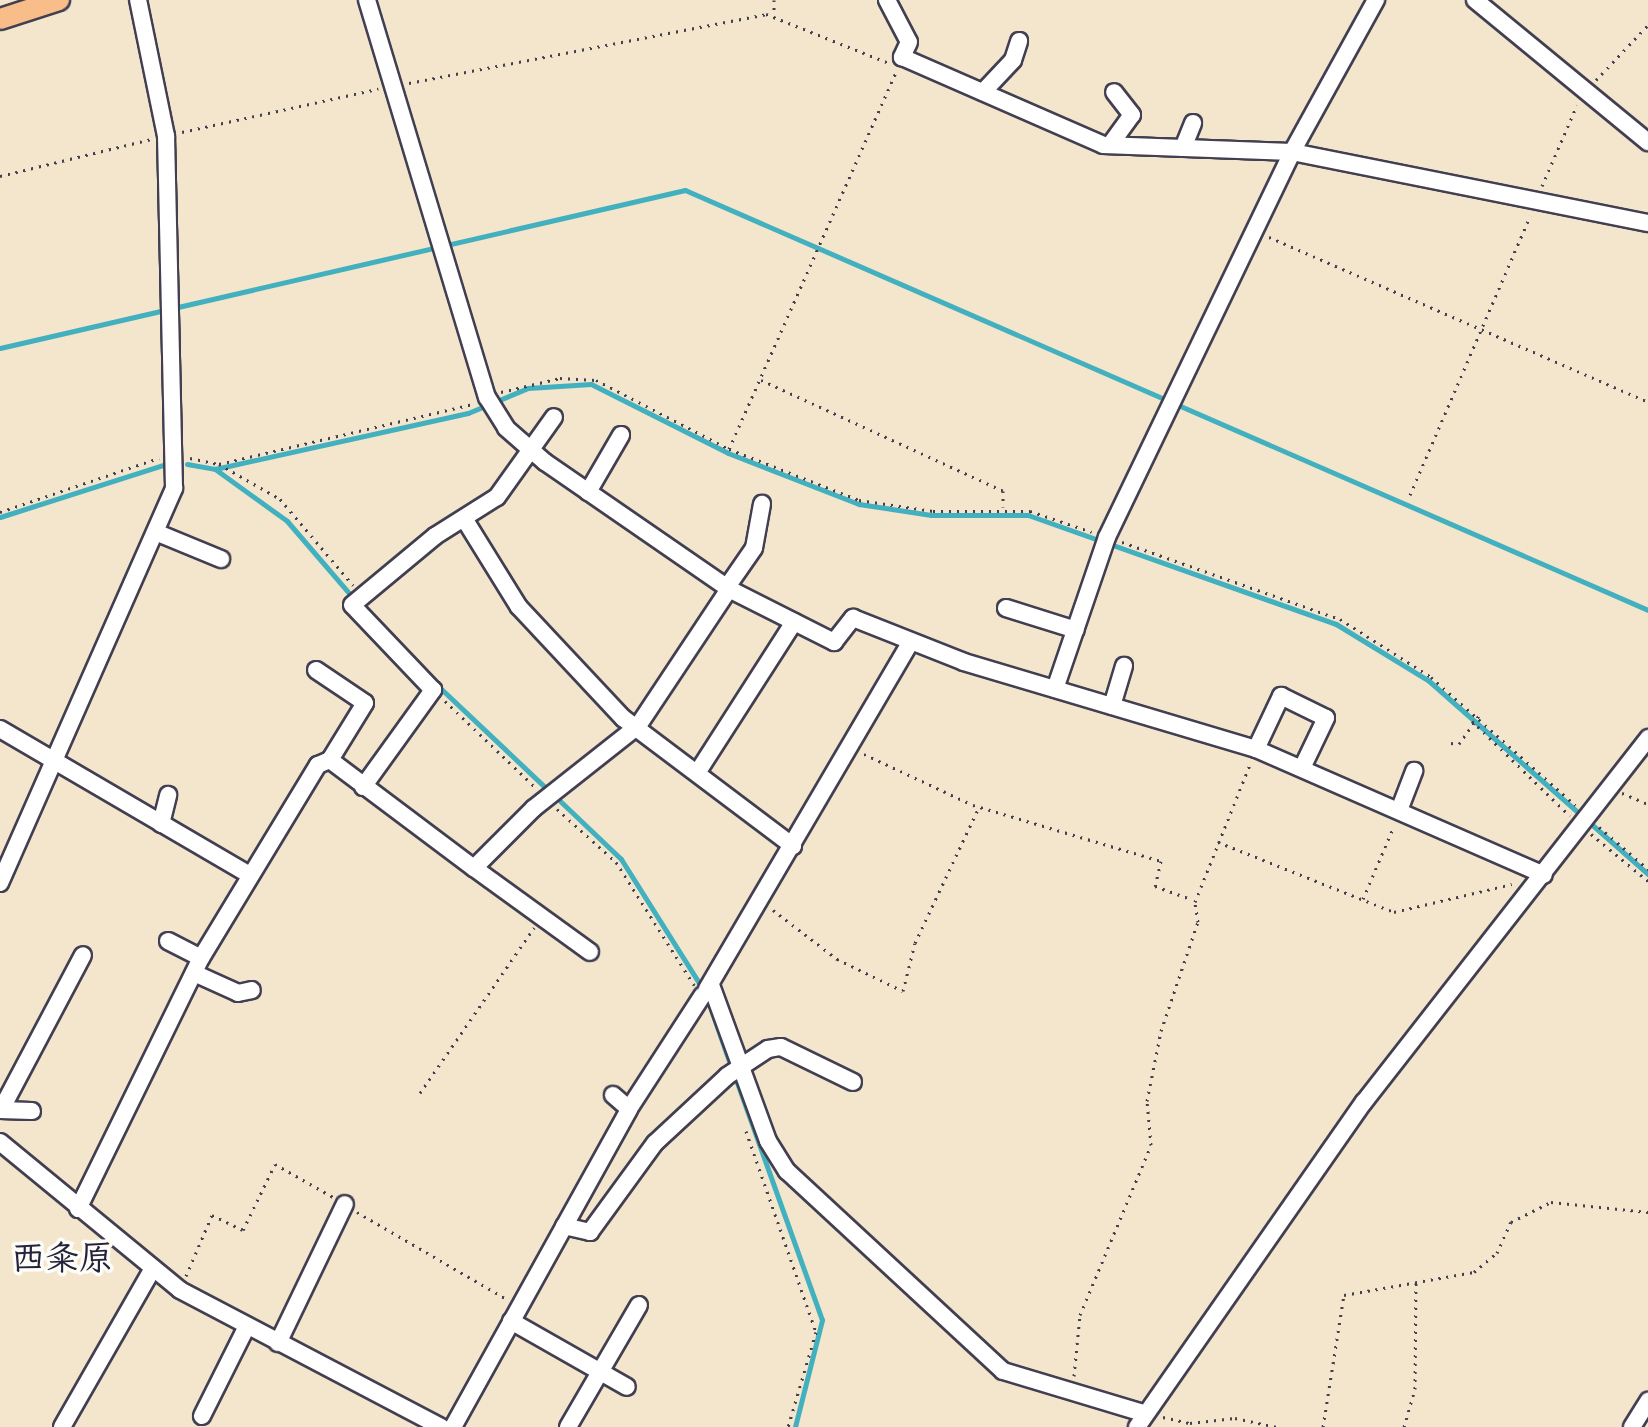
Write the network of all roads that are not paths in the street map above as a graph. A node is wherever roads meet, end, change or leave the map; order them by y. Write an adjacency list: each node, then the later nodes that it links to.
1 (59, 0): 8 (main road)
2 (138, 0): 24 (street)
3 (367, 0): 20 (street)
4 (887, 0): 10 (street)
5 (1376, 0): 16 (street)
6 (1475, 0): 7 (street)
7 (1496, 7): 13 (street)
8 (0, 19)
9 (1019, 41): 10 (street)
10 (983, 92): 14 (street)
11 (1114, 92): 14 (street)
12 (1193, 123): 15 (street)
13 (1648, 142)
14 (1110, 145): 15 (street)
15 (1183, 148): 16 (street)
16 (1292, 152): 17 (street); 29 (street)
17 (1648, 223)
18 (554, 417): 20 (street)
19 (621, 435): 21 (street)
20 (532, 452): 21 (street); 23 (street)
21 (588, 492): 26 (street)
22 (762, 504): 26 (street)
23 (465, 520): 35 (street); 44 (street)
24 (160, 534): 25 (street); 40 (street)
25 (221, 559)
26 (728, 588): 28 (street); 35 (street)
27 (1006, 608): 29 (street)
28 (794, 622): 30 (street); 42 (street)
29 (1076, 630): 33 (street)
30 (910, 643): 33 (street); 48 (street)
31 (1124, 666): 34 (street)
32 (316, 670): 39 (street)
33 (1055, 689): 34 (street)
34 (1112, 706): 38 (street)
35 (638, 726): 42 (street); 49 (street)
36 (0, 729): 40 (street)
37 (1648, 738): 51 (street)
38 (1256, 749): 41 (street); 41 (street)
39 (330, 760): 44 (street); 50 (street)
40 (55, 761): 47 (street); 52 (street)
41 (1303, 766): 46 (street)
42 (699, 770): 48 (street)
43 (1414, 771): 46 (street)
44 (363, 787): 49 (street)
45 (168, 795): 47 (street)
46 (1401, 808): 51 (street)
47 (161, 824): 50 (street)
48 (793, 846): 58 (street)
49 (474, 868): 54 (street)
50 (248, 874): 56 (street)
51 (1544, 875): 78 (street)
52 (0, 883)
53 (168, 941): 56 (street)
54 (590, 952)
55 (83, 955): 63 (street)
56 (198, 965): 57 (street); 67 (street)
57 (252, 990)
58 (704, 990): 59 (street); 62 (street)
59 (742, 1069): 60 (street); 68 (street); 78 (street)
60 (853, 1082)
61 (613, 1095): 62 (street)
62 (629, 1109): 68 (street)
63 (1, 1110): 64 (street)
64 (32, 1111)
65 (0, 1142): 67 (street)
66 (345, 1204): 73 (street)
67 (78, 1209): 69 (street)
68 (564, 1226): 71 (street)
69 (153, 1268): 72 (street); 79 (street)
70 (639, 1305): 74 (street)
71 (511, 1321): 74 (street); 81 (street)
72 (247, 1326): 73 (street); 77 (street)
73 (278, 1343): 80 (street)
74 (600, 1371): 75 (street); 82 (street)
75 (627, 1387)
76 (1648, 1401): 83 (street)
77 (202, 1416)
78 (1140, 1420)
79 (62, 1427)
80 (441, 1427)
81 (453, 1427)
82 (568, 1427)
83 (1632, 1427)

